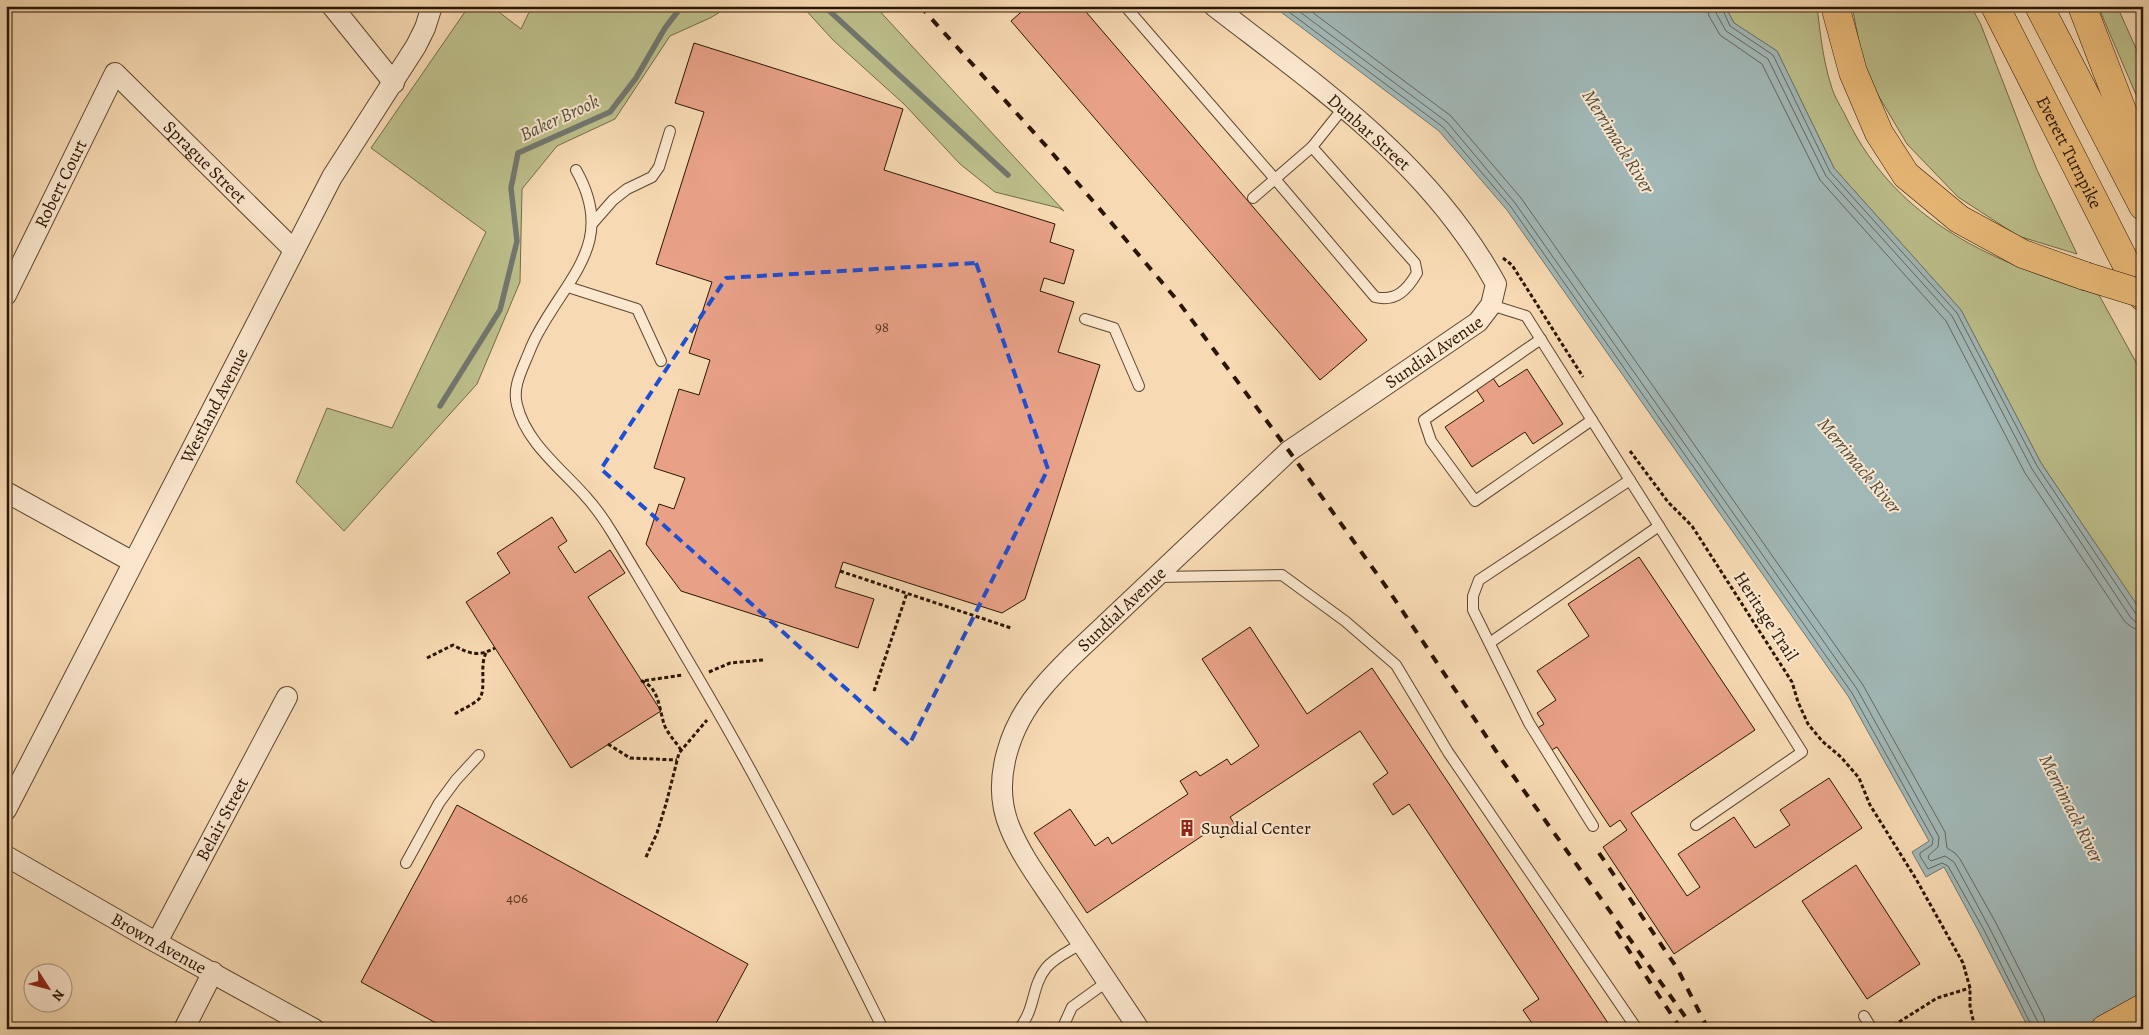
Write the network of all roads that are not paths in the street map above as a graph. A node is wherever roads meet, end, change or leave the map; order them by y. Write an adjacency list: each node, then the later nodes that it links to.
1 (332, 6): 10 (street)
2 (432, 6): 10 (street, Westland Avenue)
3 (1125, 6): 16 (lane)
4 (1214, 6): 11 (street, Dunbar Street)
5 (1834, 6): 24 (main road, bridge)
6 (1995, 6): 24 (main road, Everett Turnpike)
7 (2039, 6): 18 (main road)
8 (2082, 6): 14 (main road)
9 (115, 73): 20 (street, Sprague Street); 23 (street, Robert Court)
10 (394, 82): 20 (street, Westland Avenue)
11 (1344, 107): 13 (lane); 21 (street, Dunbar Street)
12 (670, 131): 19 (lane)
13 (1312, 147): 16 (lane); 16 (lane)
14 (2143, 165)
15 (576, 170): 19 (lane)
16 (1275, 179): 17 (lane)
17 (1253, 198)
18 (2143, 206)
19 (592, 224): 22 (lane)
20 (294, 250): 34 (street, Westland Avenue)
21 (1496, 284): 25 (street, Sundial Avenue)
22 (568, 287): 28 (lane); 53 (lane)
23 (6, 295)
24 (2143, 296)
25 (1491, 305): 27 (lane); 35 (street, Sundial Avenue)
26 (1085, 320): 29 (lane)
27 (1541, 339): 30 (lane); 30 (lane)
28 (661, 361)
29 (1139, 386)
30 (1592, 420): 31 (lane)
31 (1630, 480): 33 (lane); 36 (lane)
32 (6, 492): 34 (street)
33 (1659, 526): 36 (lane); 40 (lane)
34 (133, 562): 39 (street, Westland Avenue)
35 (1156, 577): 45 (street, Sundial Avenue); 56 (lane)
36 (1491, 642): 41 (lane)
37 (287, 697): 44 (street, Belair Street)
38 (480, 755): 43 (lane)
39 (6, 810)
40 (1696, 825)
41 (1593, 826)
42 (6, 856): 44 (street, Brown Avenue)
43 (406, 862)
44 (157, 942): 46 (street, Brown Avenue)
45 (1082, 943): 47 (street, Sundial Avenue); 54 (lane)
46 (213, 972): 51 (street); 52 (street, Brown Avenue)
47 (1108, 982): 50 (lane); 55 (street, Sundial Avenue)
48 (2143, 1008): 58 (main road)
49 (1864, 1016): 57 (lane)
50 (1063, 1028)
51 (184, 1029)
52 (314, 1029)
53 (883, 1029)
54 (1019, 1029)
55 (1139, 1029)
56 (1636, 1029)
57 (1872, 1029)
58 (2105, 1029)

